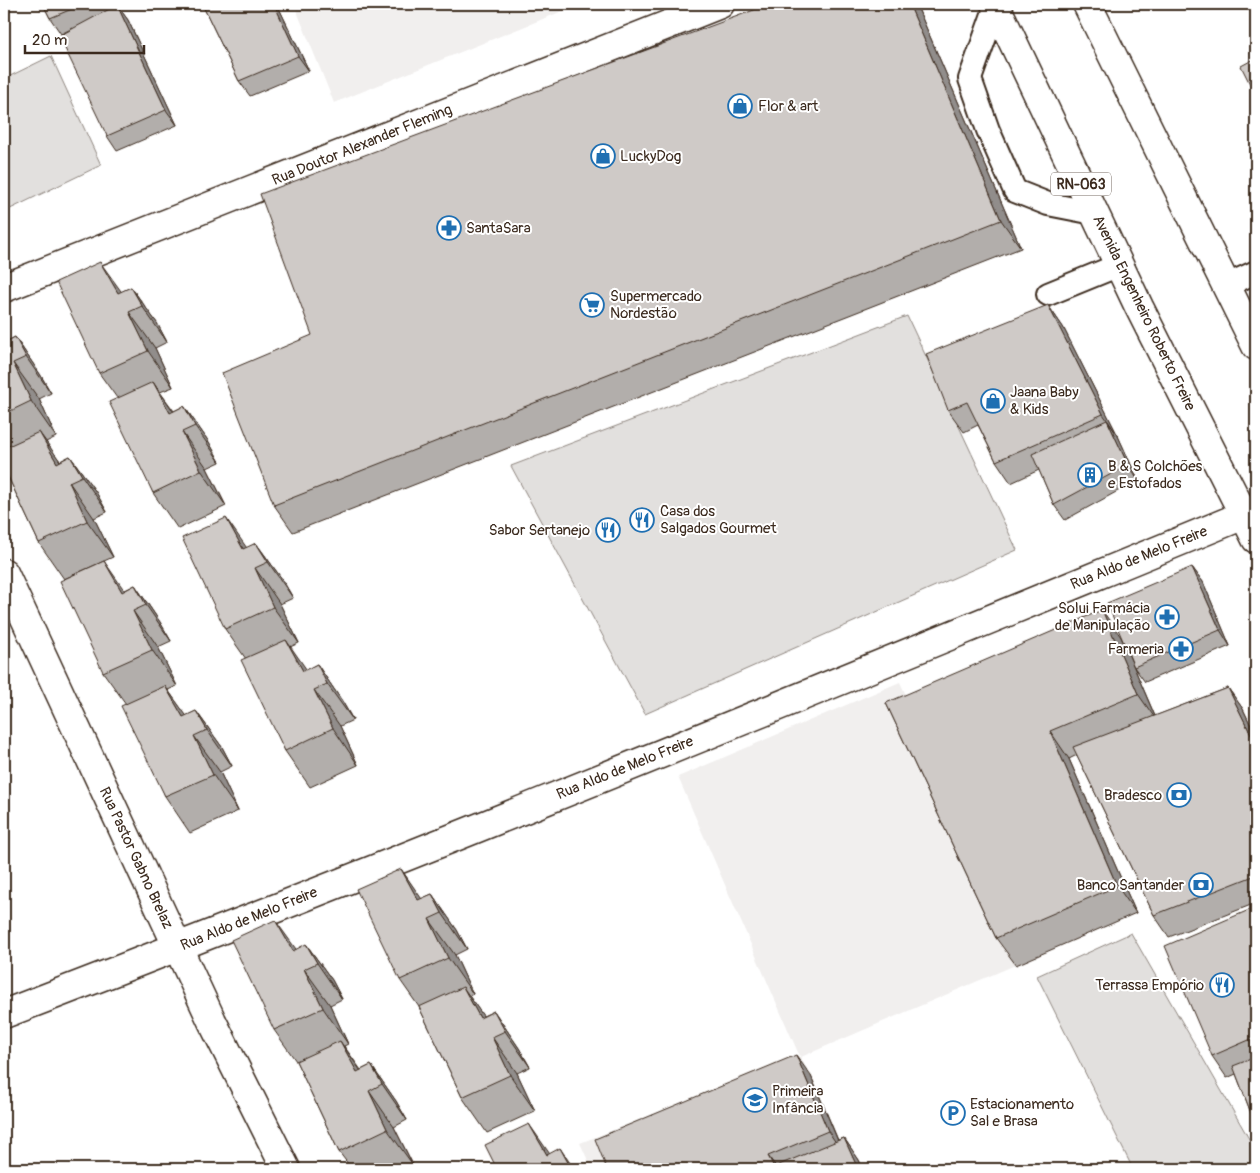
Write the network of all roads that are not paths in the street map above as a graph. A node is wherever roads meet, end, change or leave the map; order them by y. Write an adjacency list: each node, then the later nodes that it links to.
1 (720, 4): 8 (street, Rua Doutor Alexander Fleming)
2 (1088, 4): 7 (street)
3 (996, 5): 4 (street, Avenida Engenheiro Roberto Freire / RN-063); 4 (lane)
4 (1094, 213): 5 (street, Avenida Engenheiro Roberto Freire / RN-063)
5 (1119, 265): 9 (lane); 11 (street, Avenida Engenheiro Roberto Freire / RN-063)
6 (1256, 272): 7 (lane)
7 (1225, 286): 10 (street)
8 (4, 288)
9 (1048, 294)
10 (1255, 342)
11 (1250, 527): 13 (street, Rua Aldo de Melo Freire)
12 (4, 573): 13 (street, Rua Pastor Gabno Brelaz)
13 (178, 947): 14 (street, Rua Aldo de Melo Freire); 15 (street, Rua Pastor Gabno Brelaz)
14 (4, 1014)
15 (286, 1169)

